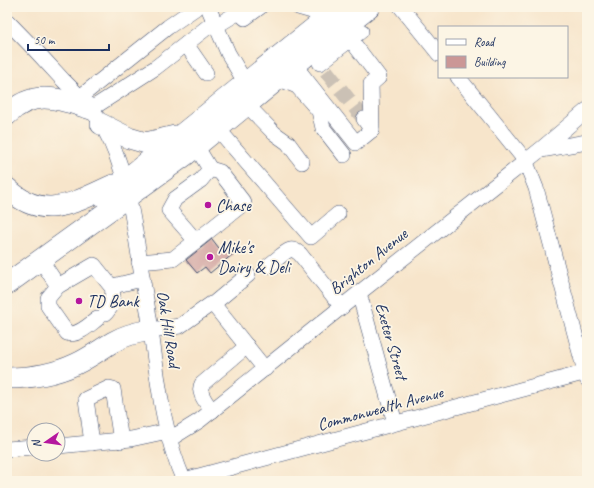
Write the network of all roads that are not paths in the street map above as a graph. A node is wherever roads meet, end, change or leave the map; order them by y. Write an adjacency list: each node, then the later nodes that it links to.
1 (196, 7): 18 (street)
2 (208, 7): 8 (street)
3 (260, 7): 8 (street)
4 (299, 7): 9 (street)
5 (369, 7): 9 (highway)
6 (401, 7): 11 (street)
7 (7, 21): 18 (street, Oak Hill Road)
8 (215, 24): 10 (street); 16 (street)
9 (345, 24): 12 (highway); 12 (street); 16 (highway)
10 (186, 44): 13 (street); 18 (street)
11 (438, 53)
12 (295, 66): 15 (highway)
13 (206, 73)
14 (459, 78): 26 (street)
15 (279, 80): 17 (highway); 25 (street)
16 (245, 82): 22 (highway)
17 (247, 105): 21 (highway); 27 (street)
18 (90, 110): 20 (highway); 22 (highway); 29 (street, Oak Hill Road)
19 (587, 110): 24 (street, Brighton Avenue)
20 (7, 115)
21 (218, 129): 22 (highway); 31 (street)
22 (188, 141): 28 (street); 29 (highway)
23 (587, 142): 24 (street)
24 (540, 150): 26 (street, Brighton Avenue)
25 (344, 155)
26 (525, 160): 42 (street, Brighton Avenue); 48 (street)
27 (302, 162)
28 (210, 169): 32 (street); 32 (street)
29 (127, 187): 30 (highway); 33 (highway); 34 (street, Oak Hill Road); 35 (highway)
30 (7, 188)
31 (338, 214)
32 (196, 242): 34 (street)
33 (40, 259): 39 (highway); 40 (street)
34 (139, 262): 38 (street, Oak Hill Road)
35 (7, 266)
36 (268, 266): 44 (street)
37 (248, 275): 43 (street)
38 (142, 279): 41 (street); 45 (street, Oak Hill Road)
39 (7, 284)
40 (58, 286): 41 (street); 41 (street)
41 (113, 286)
42 (359, 293): 44 (street, Brighton Avenue); 51 (street, Exeter Street)
43 (213, 304): 45 (street); 46 (street)
44 (342, 307): 47 (street, Brighton Avenue)
45 (151, 330): 49 (highway); 52 (street, Oak Hill Road)
46 (247, 346): 47 (street); 50 (street)
47 (265, 369): 50 (street, Brighton Avenue)
48 (586, 375): 51 (street, Commonwealth Avenue)
49 (7, 378)
50 (212, 411): 52 (street, Brighton Avenue)
51 (395, 423): 58 (street, Commonwealth Avenue)
52 (169, 435): 53 (street, Brighton Avenue); 58 (street, Oak Hill Road)
53 (121, 441): 54 (street, Brighton Avenue); 54 (street)
54 (92, 443): 55 (street, Brighton Avenue)
55 (66, 445)
56 (26, 448): 57 (street)
57 (7, 449)
58 (184, 481)

